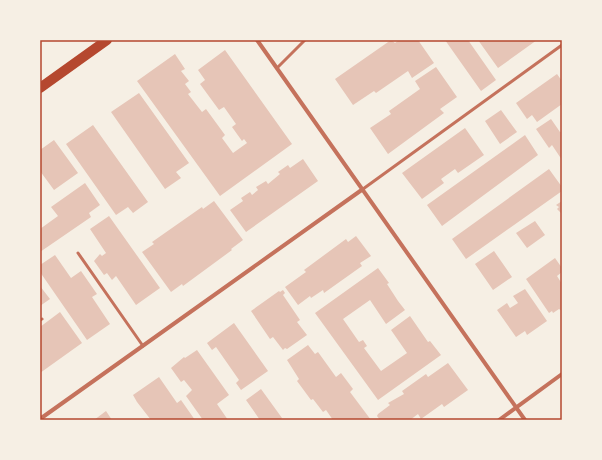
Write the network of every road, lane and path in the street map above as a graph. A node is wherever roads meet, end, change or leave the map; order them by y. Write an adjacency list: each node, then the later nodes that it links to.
1 (107, 40): 8 (main road)
2 (257, 40): 7 (street)
3 (306, 40): 7 (lane)
4 (562, 45): 5 (lane)
5 (559, 48): 6 (lane); 9 (lane)
6 (562, 52)
7 (277, 68): 9 (street)
8 (40, 88)
9 (363, 189): 11 (street); 13 (street)
10 (78, 254): 11 (lane)
11 (143, 346): 14 (street)
12 (562, 374): 13 (street)
13 (516, 408): 15 (street); 16 (street)
14 (40, 418)
15 (499, 420)
16 (525, 420)

